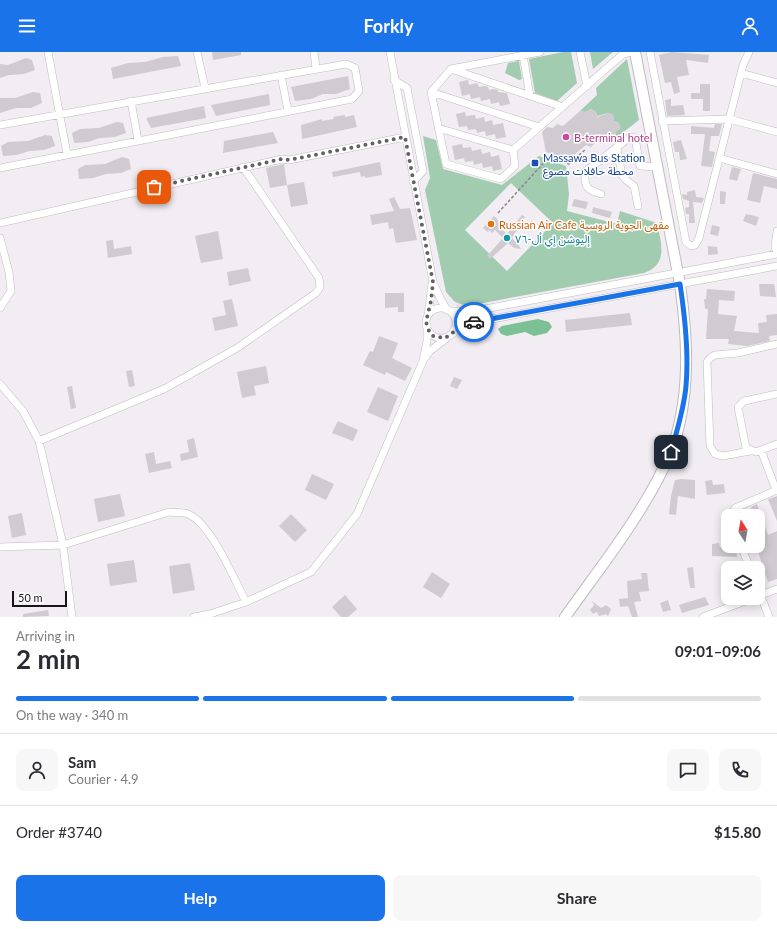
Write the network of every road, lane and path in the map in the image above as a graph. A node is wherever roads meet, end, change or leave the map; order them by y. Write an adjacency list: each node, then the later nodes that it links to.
1 (48, 52): 25 (street)
2 (197, 52): 19 (street)
3 (314, 52): 12 (street)
4 (390, 52): 16 (street)
5 (540, 52): 11 (street)
6 (580, 52): 18 (street)
7 (632, 52): 18 (street)
8 (636, 52): 40 (highway)
9 (650, 52): 27 (street)
10 (749, 52): 14 (street)
11 (522, 55): 13 (street); 21 (street)
12 (316, 68): 15 (street); 24 (street)
13 (451, 69): 20 (street); 21 (street)
14 (741, 73): 17 (street); 26 (street)
15 (280, 75): 19 (street); 24 (street)
16 (394, 80): 32 (street); 43 (street)
17 (777, 83)
18 (587, 86): 23 (street)
19 (205, 88): 22 (street)
20 (431, 92): 29 (street); 30 (street)
21 (530, 96): 23 (street)
22 (131, 101): 25 (street); 33 (street)
23 (563, 107): 29 (street)
24 (288, 111): 33 (street)
25 (60, 114): 28 (street); 37 (street)
26 (729, 119): 27 (street); 31 (street); 38 (street)
27 (662, 121): 38 (street)
28 (0, 125)
29 (539, 127): 36 (street)
30 (438, 128): 36 (street); 36 (street)
31 (777, 132)
32 (405, 137): 39 (street); 43 (street)
33 (138, 140): 37 (street)
34 (586, 149): 46 (path)
35 (617, 149): 40 (street); 44 (street); 45 (street)
36 (513, 150)
37 (67, 154): 41 (street)
38 (719, 158): 42 (street)
39 (243, 167): 47 (street); 63 (street)
40 (658, 167): 52 (highway)
41 (0, 168)
42 (777, 174)
43 (413, 182): 53 (street)
44 (602, 194)
45 (638, 206)
46 (498, 213)
47 (0, 223)
48 (777, 231): 50 (street)
49 (0, 238): 55 (street)
50 (777, 254): 52 (street)
51 (777, 266): 54 (street)
52 (678, 273): 54 (highway); 56 (street)
53 (433, 282): 56 (street); 57 (street)
54 (680, 284): 58 (street); 78 (highway)
55 (0, 308)
56 (449, 310): 57 (street); 58 (street)
57 (427, 322): 58 (street); 60 (street)
58 (449, 336): 60 (street)
59 (777, 344): 66 (street)
60 (423, 361): 73 (street)
61 (0, 384): 63 (street)
62 (777, 394): 66 (street)
63 (39, 441): 69 (street)
64 (777, 444): 65 (street)
65 (761, 450): 66 (street); 67 (street)
66 (750, 451)
67 (776, 490): 68 (street)
68 (734, 509)
69 (62, 545): 70 (street); 73 (street); 76 (street)
70 (0, 547)
71 (777, 589): 72 (street)
72 (765, 592)
73 (246, 602): 77 (street)
74 (734, 605): 79 (street)
75 (764, 605): 80 (street)
76 (72, 617)
77 (194, 617)
78 (565, 617)
79 (702, 617)
80 (769, 617)

